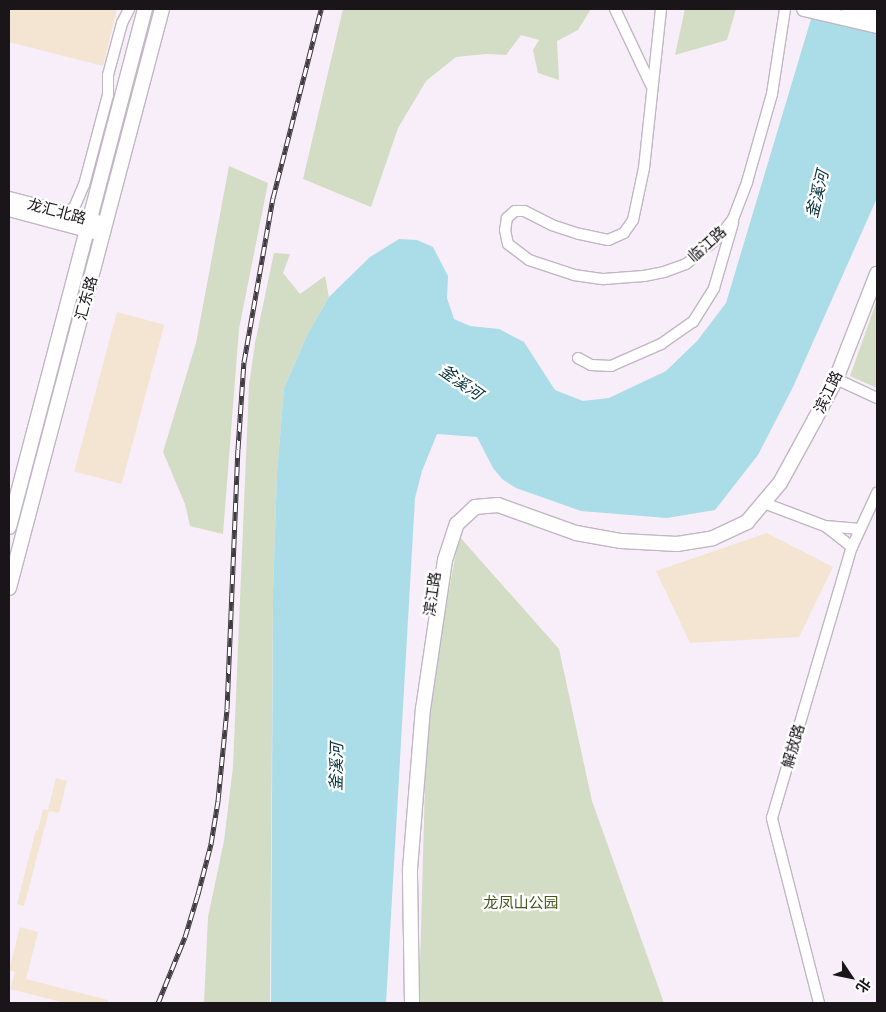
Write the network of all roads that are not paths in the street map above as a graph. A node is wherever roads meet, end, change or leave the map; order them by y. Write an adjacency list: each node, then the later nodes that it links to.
1 (128, 9): 14 (street)
2 (145, 9): 16 (main road, 汇东路)
3 (162, 9): 17 (main road, 汇东路)
4 (615, 9): 11 (street)
5 (662, 9): 11 (street)
6 (785, 9): 15 (street, 临江路)
7 (804, 9): 10 (main road)
8 (848, 9): 9 (main road)
9 (877, 16)
10 (877, 26)
11 (652, 86): 15 (street, 临江路)
12 (9, 199): 14 (main road, 龙汇北路)
13 (9, 209): 16 (main road, 龙汇北路)
14 (62, 213): 16 (main road, 龙汇北路)
15 (733, 219): 19 (street)
16 (89, 225): 17 (main road, 龙汇北路); 25 (main road, 汇东路)
17 (104, 229): 28 (main road, 汇东路)
18 (877, 274): 20 (main road, 滨江路)
19 (578, 358)
20 (836, 379): 21 (street); 23 (main road, 滨江路)
21 (877, 398)
22 (877, 494): 26 (street, 解放路)
23 (764, 503): 24 (street); 29 (main road, 滨江路); 30 (main road, 滨江路)
24 (825, 526): 26 (street); 27 (street)
25 (9, 527)
26 (860, 529): 27 (street, 解放路)
27 (852, 547): 31 (street, 解放路)
28 (9, 588)
29 (406, 1003)
30 (412, 1003)
31 (819, 1003)

